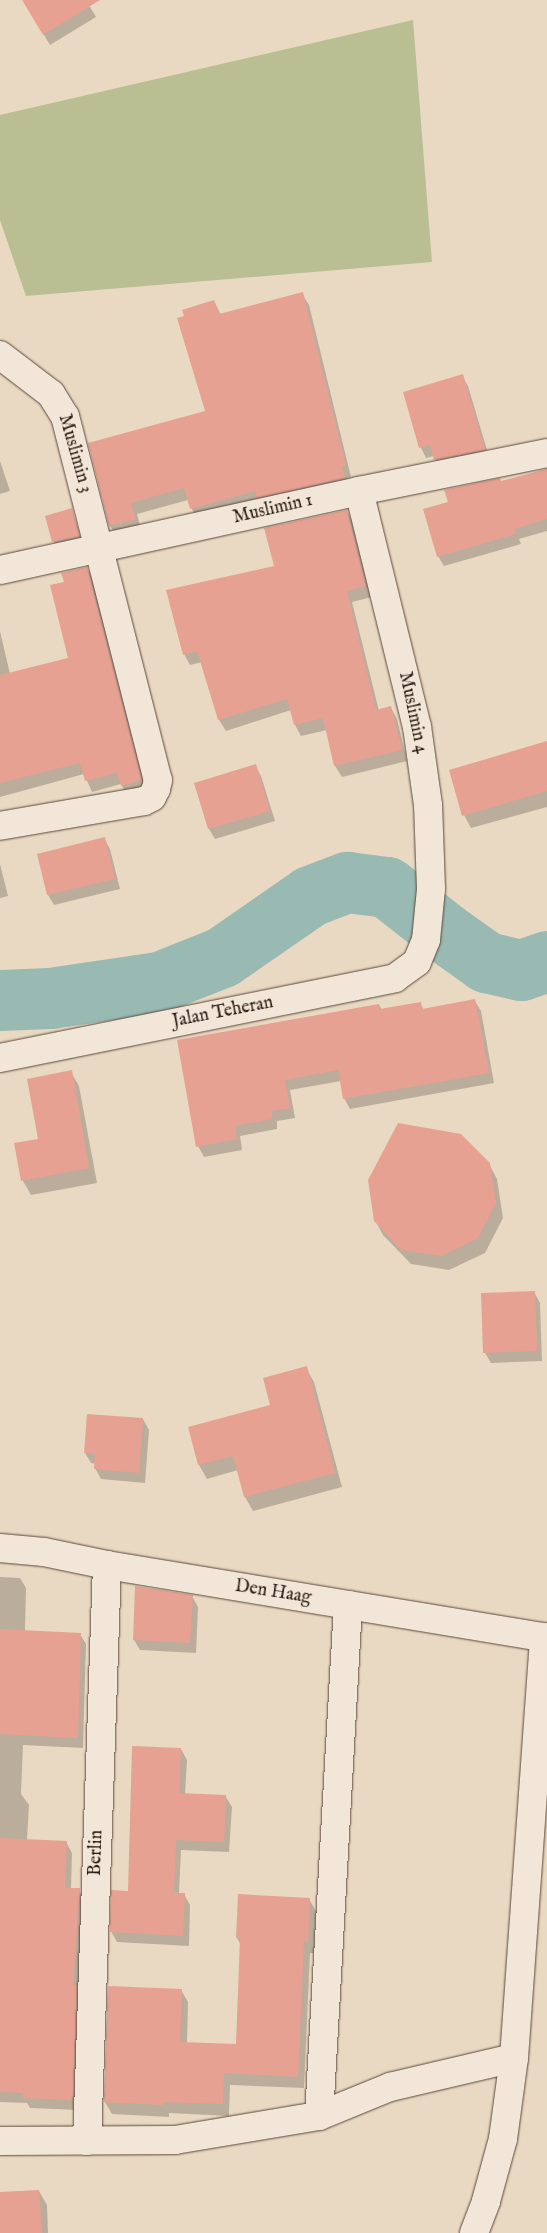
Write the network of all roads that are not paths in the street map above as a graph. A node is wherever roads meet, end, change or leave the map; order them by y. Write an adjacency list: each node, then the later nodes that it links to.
1 (0, 355): 4 (street, Muslimin 3)
2 (547, 453): 3 (street, Muslimin 1)
3 (359, 491): 4 (street, Muslimin 1); 7 (street, Muslimin 4)
4 (100, 549): 5 (street, Muslimin 1); 6 (street, Muslimin 3)
5 (0, 570)
6 (0, 826)
7 (426, 940): 8 (street, Jalan Teheran)
8 (0, 1058)
9 (0, 1548): 10 (street, Den Haag)
10 (107, 1566): 11 (street, Den Haag); 16 (street, Berlin)
11 (348, 1605): 12 (street, Den Haag); 14 (street)
12 (545, 1638): 13 (street)
13 (514, 2058): 14 (street); 17 (street)
14 (319, 2116): 16 (street)
15 (0, 2141): 16 (street)
16 (87, 2141)
17 (474, 2233)

